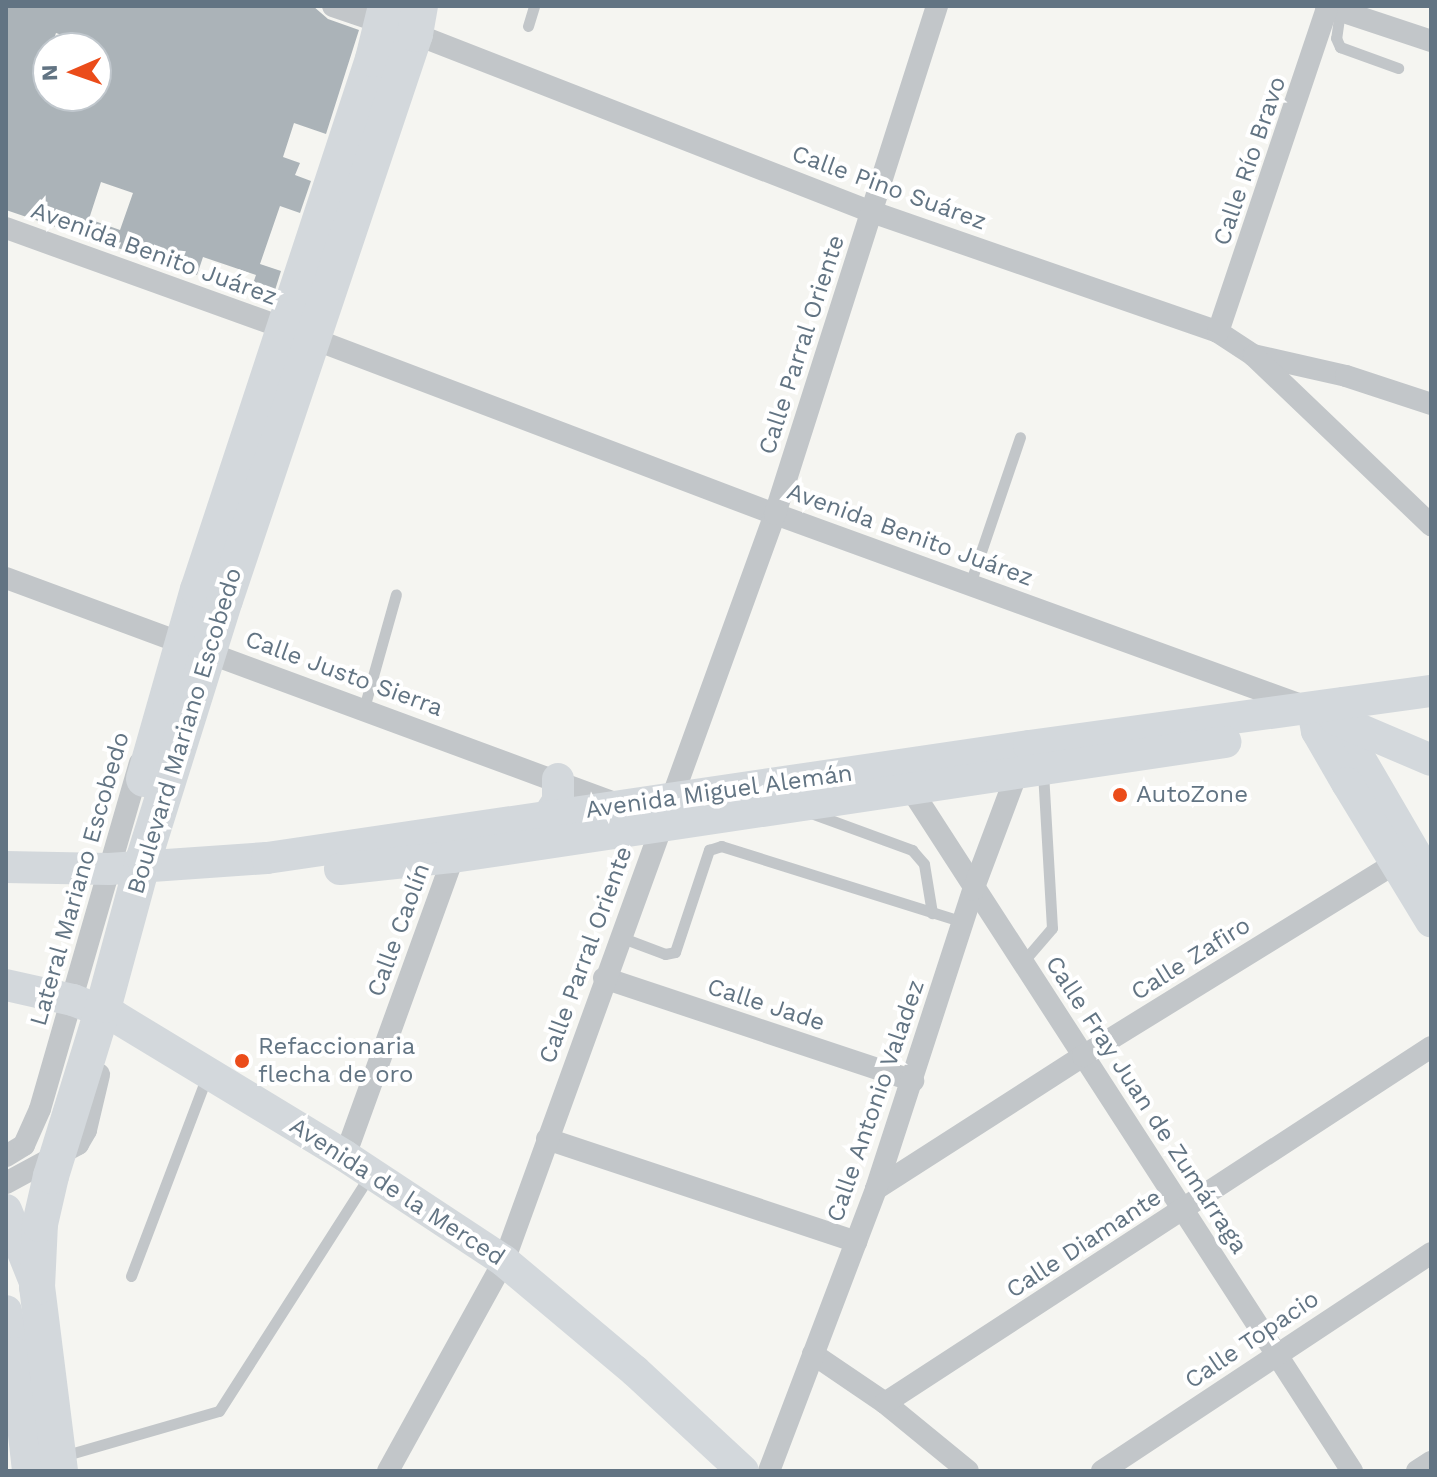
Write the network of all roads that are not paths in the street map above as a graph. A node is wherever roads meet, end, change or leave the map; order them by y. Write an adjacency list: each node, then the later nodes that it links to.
1 (333, 6): 5 (street, Calle Pino Suárez)
2 (534, 6): 6 (lane)
3 (937, 6): 9 (street, Calle Parral Oriente)
4 (1331, 8): 7 (street); 8 (lane); 11 (street, Calle Río Bravo)
5 (401, 17): 9 (street, Calle Pino Suárez); 12 (main road, Boulevard Mariano Escobedo)
6 (528, 26)
7 (1431, 41)
8 (1398, 68)
9 (872, 212): 11 (street, Calle Pino Suárez); 16 (street, Calle Parral Oriente)
10 (6, 228): 12 (street, Avenida Benito Juárez)
11 (1218, 332): 13 (street, Calle Pino Suárez)
12 (291, 340): 16 (street, Avenida Benito Juárez); 21 (main road, Boulevard Mariano Escobedo)
13 (1253, 355): 14 (street, Calle Pino Suárez); 17 (street)
14 (1431, 404)
15 (1020, 437): 19 (lane)
16 (775, 514): 19 (street, Avenida Benito Juárez); 34 (street, Calle Parral Oriente)
17 (1431, 525)
18 (6, 578): 22 (street, Calle Justo Sierra)
19 (970, 584): 27 (street, Avenida Benito Juárez)
20 (396, 594): 25 (lane)
21 (208, 604): 22 (street, Lateral Mariano Escobedo); 23 (street); 69 (main road, Boulevard Mariano Escobedo); 76 (main road, Boulevard Mariano Escobedo)
22 (176, 639): 23 (street, Calle Justo Sierra); 41 (street, Lateral Mariano Escobedo)
23 (218, 655): 25 (street, Calle Justo Sierra); 40 (street)
24 (1431, 691): 27 (main road, Avenida Miguel Alemán)
25 (364, 708): 31 (street, Calle Justo Sierra)
26 (1431, 713): 27 (main road, Avenida Miguel Alemán)
27 (1335, 724): 28 (main road); 29 (main road, Avenida Miguel Alemán); 32 (main road); 37 (main road); 37 (main road)
28 (1431, 760)
29 (1029, 762): 30 (main road, Avenida Miguel Alemán); 44 (street, Calle Antonio Valadez); 49 (lane)
30 (904, 777): 33 (main road, Avenida Miguel Alemán); 34 (main road, Avenida Miguel Alemán); 44 (street, Calle Fray Juan de Zumárraga)
31 (558, 779): 34 (street, Calle Justo Sierra); 35 (main road)
32 (1431, 781)
33 (791, 806): 34 (main road, Avenida Miguel Alemán); 45 (lane)
34 (653, 810): 35 (main road, Avenida Miguel Alemán); 36 (main road, Avenida Miguel Alemán); 40 (lane); 48 (street, Calle Parral Oriente)
35 (547, 818): 40 (main road, Avenida Miguel Alemán)
36 (453, 857): 40 (main road, Avenida Miguel Alemán); 60 (street, Calle Caolín)
37 (1403, 858): 42 (main road); 46 (main road); 55 (street, Calle Zafiro)
38 (6, 867): 41 (main road, Avenida Miguel Alemán)
39 (6, 874): 41 (lane)
40 (154, 875): 41 (main road, Avenida Miguel Alemán); 53 (street)
41 (106, 879): 43 (main road, Avenida Miguel Alemán); 52 (street, Lateral Mariano Escobedo)
42 (1431, 881)
43 (6, 883)
44 (973, 890): 47 (street, Calle Antonio Valadez); 49 (street, Calle Fray Juan de Zumárraga)
45 (932, 913): 47 (lane); 48 (lane)
46 (1431, 921)
47 (963, 922): 57 (street, Calle Antonio Valadez)
48 (620, 937): 50 (street, Calle Parral Oriente)
49 (1022, 963): 55 (street, Calle Fray Juan de Zumárraga)
50 (604, 978): 57 (street, Calle Jade); 58 (street, Calle Parral Oriente)
51 (6, 985): 52 (main road, Avenida de la Merced)
52 (73, 1000): 53 (main road, Avenida de la Merced); 59 (street, Lateral Mariano Escobedo)
53 (114, 1016): 56 (main road, Avenida de la Merced); 62 (street)
54 (1431, 1047): 64 (street, Calle Diamante)
55 (1083, 1056): 63 (street, Calle Zafiro); 64 (street, Calle Fray Juan de Zumárraga)
56 (209, 1072): 60 (main road, Avenida de la Merced); 70 (lane)
57 (913, 1081): 63 (street, Calle Antonio Valadez)
58 (547, 1139): 66 (street); 68 (street, Calle Parral Oriente)
59 (6, 1156)
60 (345, 1156): 61 (main road, Avenida de la Merced)
61 (371, 1174): 68 (main road, Avenida de la Merced); 76 (lane)
62 (6, 1183)
63 (876, 1189): 66 (street, Calle Antonio Valadez)
64 (1185, 1209): 73 (street, Calle Fray Juan de Zumárraga); 74 (street, Calle Diamante)
65 (6, 1210): 69 (main road)
66 (856, 1242): 72 (street, Calle Antonio Valadez)
67 (1431, 1253): 73 (street, Calle Topacio)
68 (504, 1261): 77 (street, Calle Parral Oriente); 78 (main road, Avenida de la Merced)
69 (27, 1262): 76 (main road, Boulevard Mariano Escobedo)
70 (131, 1276)
71 (6, 1311): 76 (main road)
72 (813, 1354): 74 (street); 79 (street, Calle Antonio Valadez)
73 (1277, 1354): 81 (street, Calle Topacio); 82 (street, Calle Fray Juan de Zumárraga)
74 (885, 1403): 80 (street)
75 (1431, 1462): 83 (street)
76 (46, 1468)
77 (388, 1471)
78 (743, 1471)
79 (769, 1471)
80 (968, 1471)
81 (1102, 1471)
82 (1352, 1471)
83 (1417, 1471)

